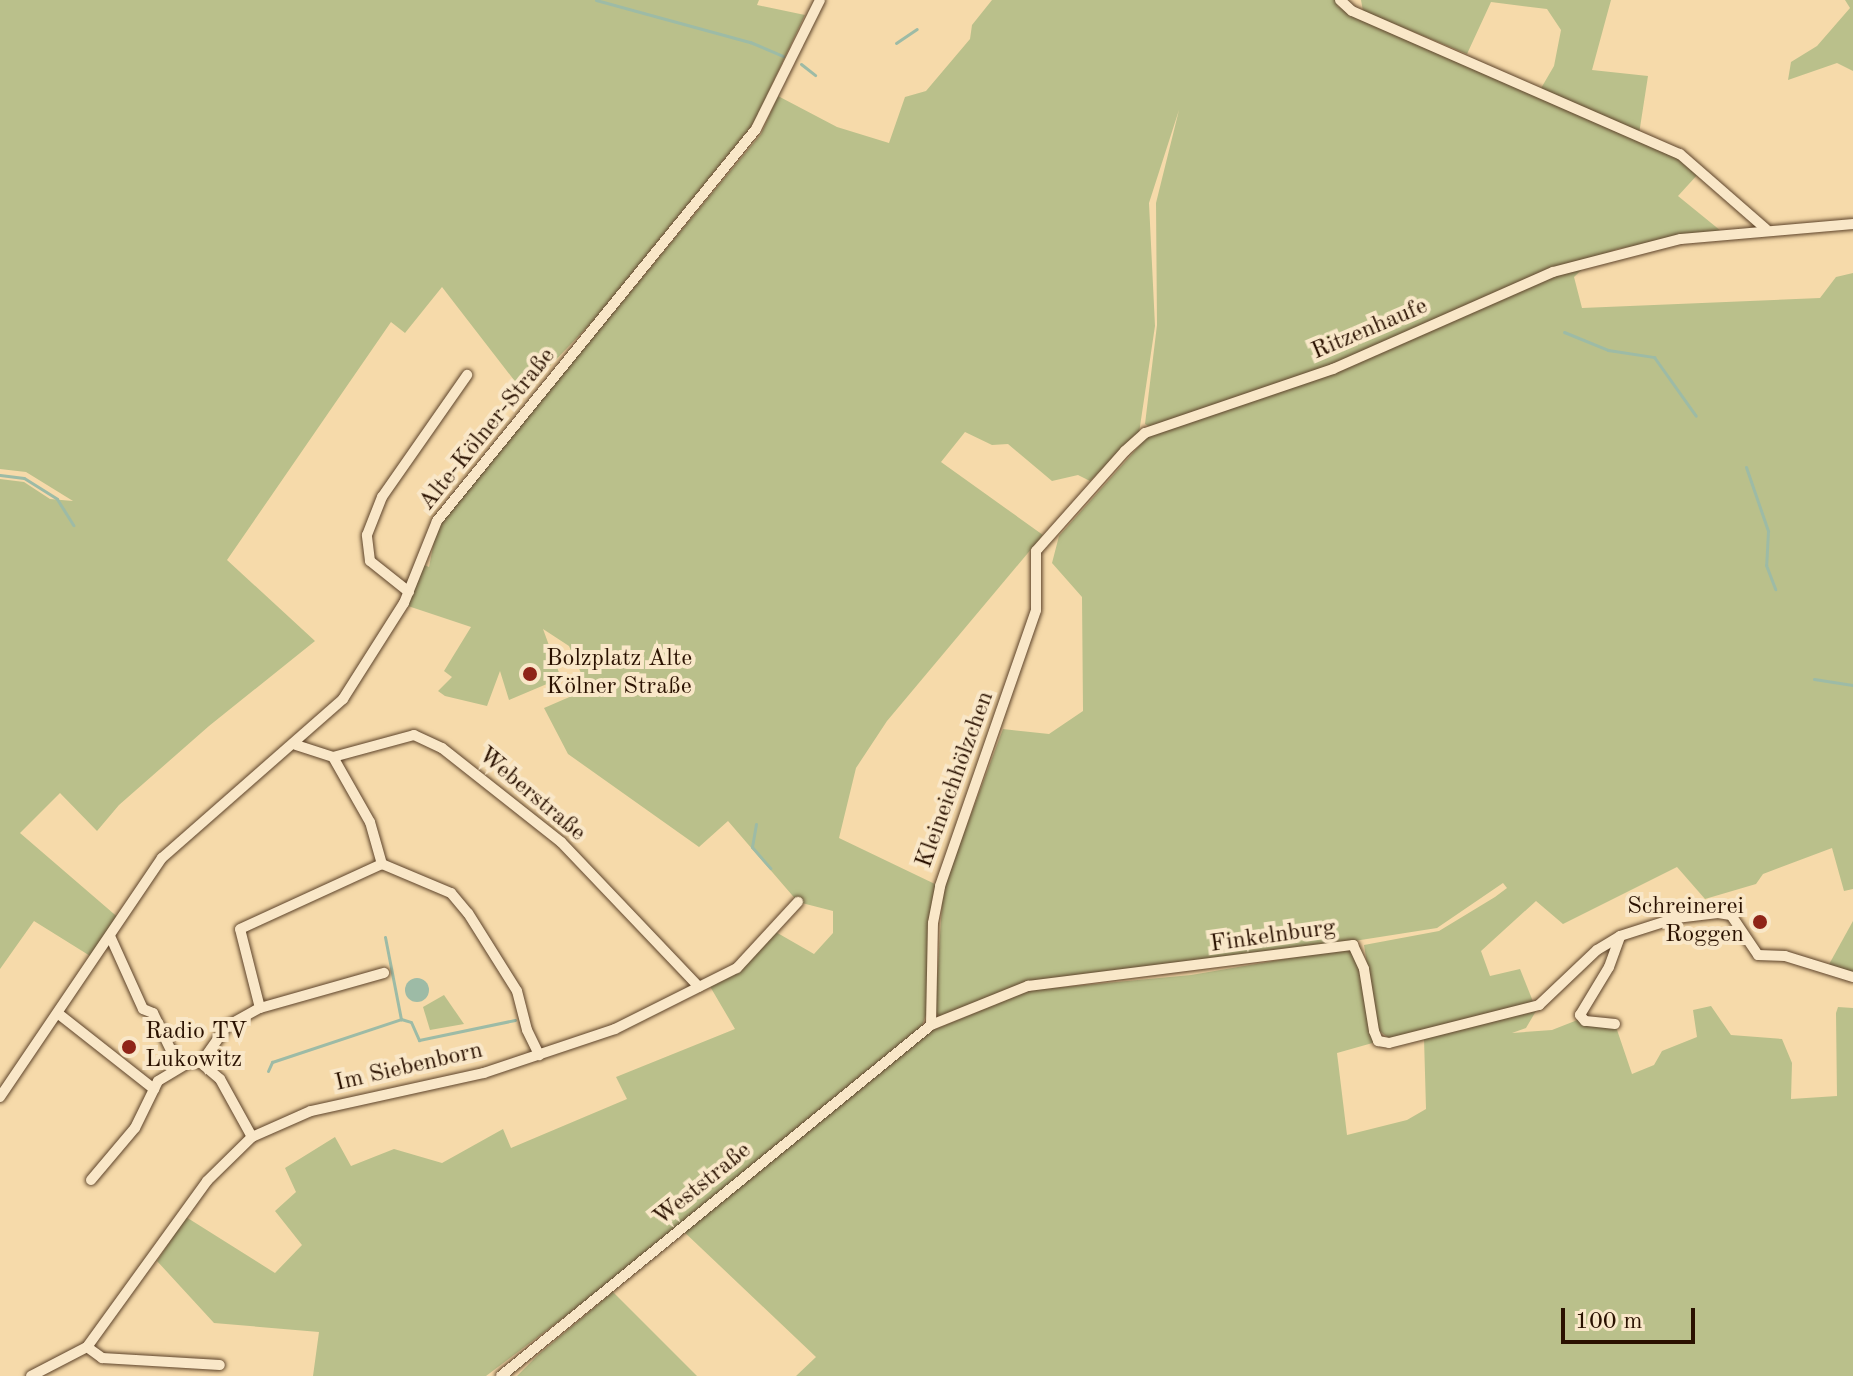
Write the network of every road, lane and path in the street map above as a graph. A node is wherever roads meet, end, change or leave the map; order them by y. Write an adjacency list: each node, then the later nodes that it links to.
1 (820, 0): 7 (street, Alte-Kölner-Straße)
2 (1340, 0): 4 (street)
3 (1853, 224): 4 (street, Ritzenhaufe)
4 (1766, 229): 6 (street, Ritzenhaufe)
5 (467, 375): 7 (street)
6 (1036, 551): 20 (street, Kleineichhölzchen)
7 (409, 592): 8 (street, Alte-Kölner-Straße)
8 (296, 745): 9 (street); 12 (street, Alte-Kölner-Straße)
9 (333, 757): 10 (street); 16 (street, Weberstraße)
10 (382, 864): 17 (street); 21 (street)
11 (798, 902): 16 (street, Im Siebenborn)
12 (110, 936): 18 (street, Alte-Kölner-Straße); 23 (street)
13 (1620, 936): 15 (street, Finkelnburg); 19 (street); 20 (street, Finkelnburg)
14 (384, 973): 17 (street)
15 (1853, 977)
16 (699, 987): 21 (street, Im Siebenborn)
17 (260, 1008): 22 (street)
18 (60, 1015): 24 (street); 25 (street, Alte-Kölner-Straße)
19 (1615, 1024)
20 (931, 1025): 31 (street, Weststraße)
21 (539, 1055): 26 (street, Im Siebenborn)
22 (201, 1063): 23 (street); 26 (street)
23 (178, 1065): 24 (street)
24 (154, 1089): 27 (street)
25 (0, 1097)
26 (252, 1137): 28 (street, Im Siebenborn)
27 (91, 1180)
28 (87, 1347): 29 (street); 30 (street, Im Siebenborn)
29 (220, 1365)
30 (31, 1376)
31 (501, 1376)

